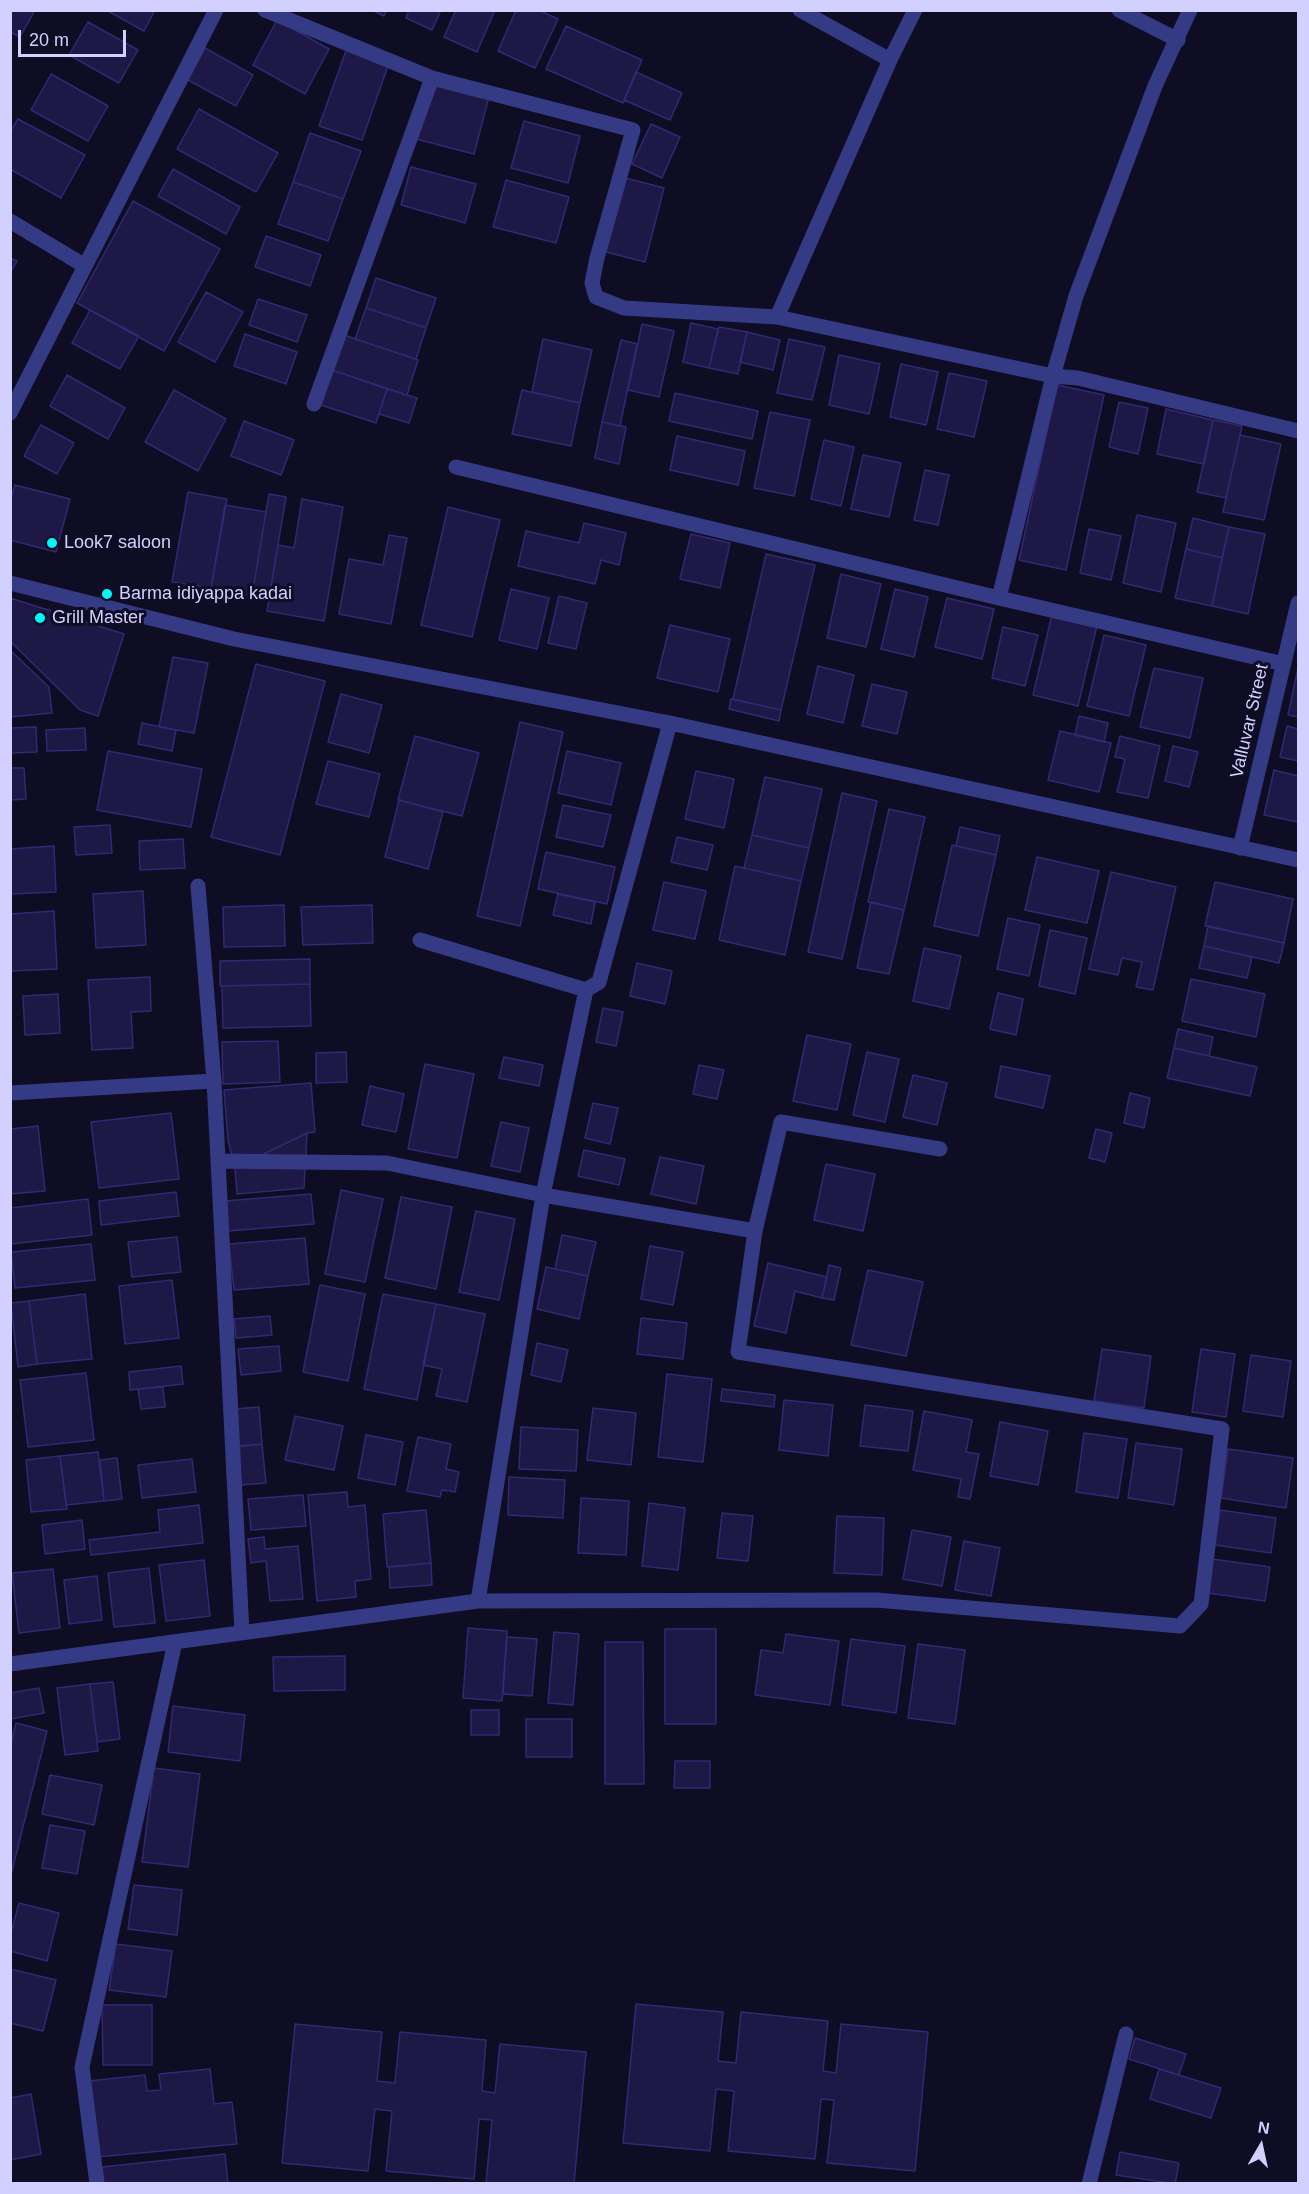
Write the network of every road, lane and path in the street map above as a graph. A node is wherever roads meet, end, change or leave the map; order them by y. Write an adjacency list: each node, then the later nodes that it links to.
1 (216, 10): 11 (street)
2 (265, 10): 9 (street)
3 (800, 10): 8 (street)
4 (915, 10): 8 (street)
5 (1119, 10): 7 (street)
6 (1190, 10): 7 (street)
7 (1178, 40): 13 (street)
8 (890, 60): 12 (street)
9 (432, 78): 12 (street); 14 (street)
10 (10, 221): 11 (street)
11 (85, 266): 15 (street)
12 (777, 316): 13 (street)
13 (1053, 375): 16 (street); 19 (street)
14 (314, 404)
15 (10, 413)
16 (1299, 431)
17 (456, 466): 19 (street)
18 (10, 584): 22 (street)
19 (999, 598): 21 (street)
20 (1299, 603): 21 (street, Valluvar Street)
21 (1284, 664): 23 (street, Valluvar Street)
22 (670, 723): 23 (street); 27 (street)
23 (1240, 848): 24 (street)
24 (1299, 860)
25 (198, 886): 28 (street)
26 (420, 940): 27 (street)
27 (586, 990): 32 (street)
28 (214, 1081): 29 (street); 31 (street)
29 (10, 1093)
30 (940, 1149): 33 (street)
31 (218, 1161): 32 (street); 35 (street)
32 (543, 1195): 33 (street); 34 (street)
33 (755, 1231): 34 (street)
34 (478, 1601): 35 (street)
35 (242, 1633): 36 (street)
36 (176, 1642): 37 (street); 39 (street)
37 (10, 1664)
38 (1126, 2034): 40 (street)
39 (97, 2184)
40 (1089, 2184)

